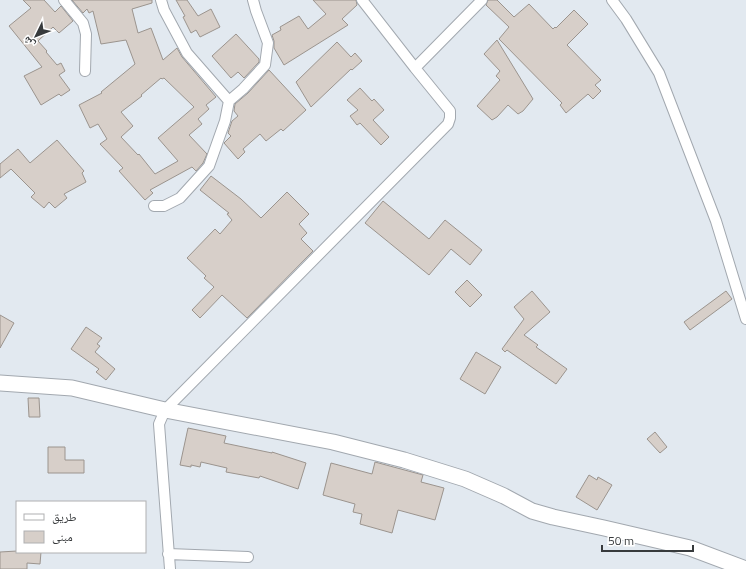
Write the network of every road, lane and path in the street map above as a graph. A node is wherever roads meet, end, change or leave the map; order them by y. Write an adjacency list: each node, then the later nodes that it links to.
1 (64, 0): 8 (street)
2 (161, 0): 9 (street)
3 (253, 0): 9 (street)
4 (362, 0): 7 (street)
5 (482, 0): 7 (street)
6 (612, 0): 11 (street)
7 (415, 68): 13 (street)
8 (85, 71)
9 (229, 101): 10 (street)
10 (154, 206)
11 (746, 319)
12 (0, 383): 13 (street)
13 (165, 410): 14 (street); 17 (street)
14 (168, 554): 15 (street); 16 (street)
15 (248, 556)
16 (170, 569)
17 (746, 569)

